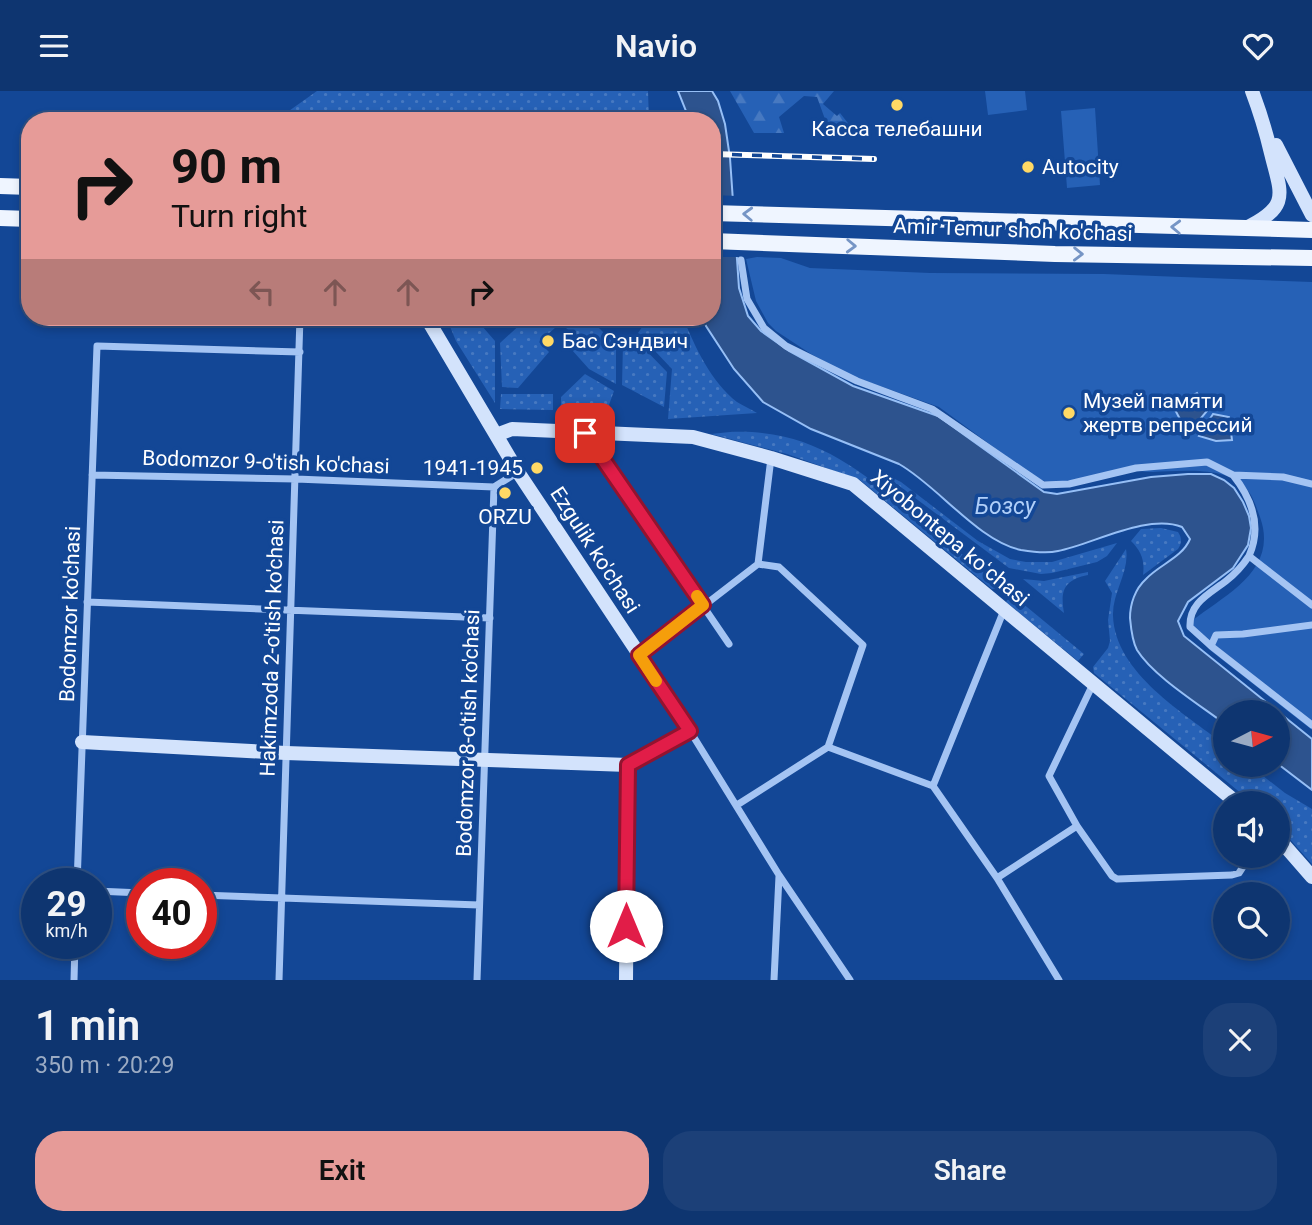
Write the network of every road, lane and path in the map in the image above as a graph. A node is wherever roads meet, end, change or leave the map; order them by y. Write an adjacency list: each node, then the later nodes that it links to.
1 (1252, 91): 2 (street)
2 (1266, 129): 6 (street); 9 (street)
3 (0, 186): 4 (main road)
4 (21, 187)
5 (721, 213): 9 (main road, Amir Temur shoh ko'chasi, one-way to 5)
6 (1312, 215)
7 (0, 218): 8 (main road)
8 (21, 219)
9 (1245, 228): 10 (main road, Amir Temur shoh ko'chasi)
10 (1312, 230)
11 (721, 241): 12 (main road, Amir Temur shoh ko'chasi, one-way to 12)
12 (1312, 258)
13 (741, 260): 22 (street)
14 (300, 326): 16 (street, Hakimzoda 2-o'tish ko'chasi)
15 (431, 326): 18 (street, Ezgulik ko'chasi)
16 (300, 352): 21 (street, Bodomzor ko'chasi); 23 (street, Hakimzoda 2-o'tish ko'chasi)
17 (585, 433): 18 (street, Xiyobontepa koʻchasi); 19 (street, Xiyobontepa koʻchasi); 29 (street)
18 (496, 435): 20 (street, Ezgulik ko'chasi)
19 (771, 458): 27 (street); 31 (street, Xiyobontepa koʻchasi)
20 (519, 472): 25 (street); 37 (street, Ezgulik ko'chasi)
21 (92, 475): 23 (street, Bodomzor 9-o'tish ko'chasi); 28 (street, Bodomzor ko'chasi)
22 (1233, 475): 24 (street); 26 (street)
23 (296, 479): 25 (street, Bodomzor 9-o'tish ko'chasi); 32 (street, Hakimzoda 2-o'tish ko'chasi)
24 (1312, 484)
25 (494, 487): 33 (street, Bodomzor 8-o'tish ko'chasi)
26 (1249, 556): 30 (street); 36 (street)
27 (758, 563): 29 (street); 42 (street)
28 (88, 602): 32 (street); 41 (street, Bodomzor ko'chasi)
29 (703, 605): 35 (street); 37 (street)
30 (1312, 605)
31 (1004, 610): 38 (street, Xiyobontepa koʻchasi); 46 (street)
32 (291, 611): 33 (street); 43 (street, Hakimzoda 2-o'tish ko'chasi)
33 (490, 618): 44 (street, Bodomzor 8-o'tish ko'chasi)
34 (1312, 625): 36 (street)
35 (729, 644)
36 (1211, 646): 39 (street)
37 (639, 655): 40 (street, Ezgulik ko'chasi)
38 (1093, 684): 47 (street, Xiyobontepa koʻchasi); 49 (street)
39 (1312, 725)
40 (690, 731): 45 (street); 48 (street, Ezgulik ko'chasi)
41 (82, 742): 43 (street); 51 (street, Bodomzor ko'chasi)
42 (828, 747): 46 (street); 48 (street)
43 (286, 753): 44 (street); 57 (street, Hakimzoda 2-o'tish ko'chasi)
44 (485, 761): 45 (street); 58 (street, Bodomzor 8-o'tish ko'chasi)
45 (628, 765): 63 (street)
46 (933, 786): 55 (street)
47 (1222, 791)
48 (737, 805): 53 (street, Ezgulik ko'chasi)
49 (1077, 826): 52 (street); 55 (street)
50 (1290, 852): 54 (street)
51 (78, 868)
52 (1242, 868)
53 (779, 875): 64 (street); 65 (street, Ezgulik ko'chasi)
54 (1312, 877)
55 (997, 879): 66 (street)
56 (217, 896): 57 (street)
57 (281, 898): 58 (street); 61 (street, Hakimzoda 2-o'tish ko'chasi)
58 (479, 905): 62 (street, Bodomzor 8-o'tish ko'chasi)
59 (75, 959): 60 (street)
60 (74, 980)
61 (279, 980)
62 (477, 980)
63 (626, 980)
64 (774, 980)
65 (850, 980)
66 (1059, 980)

